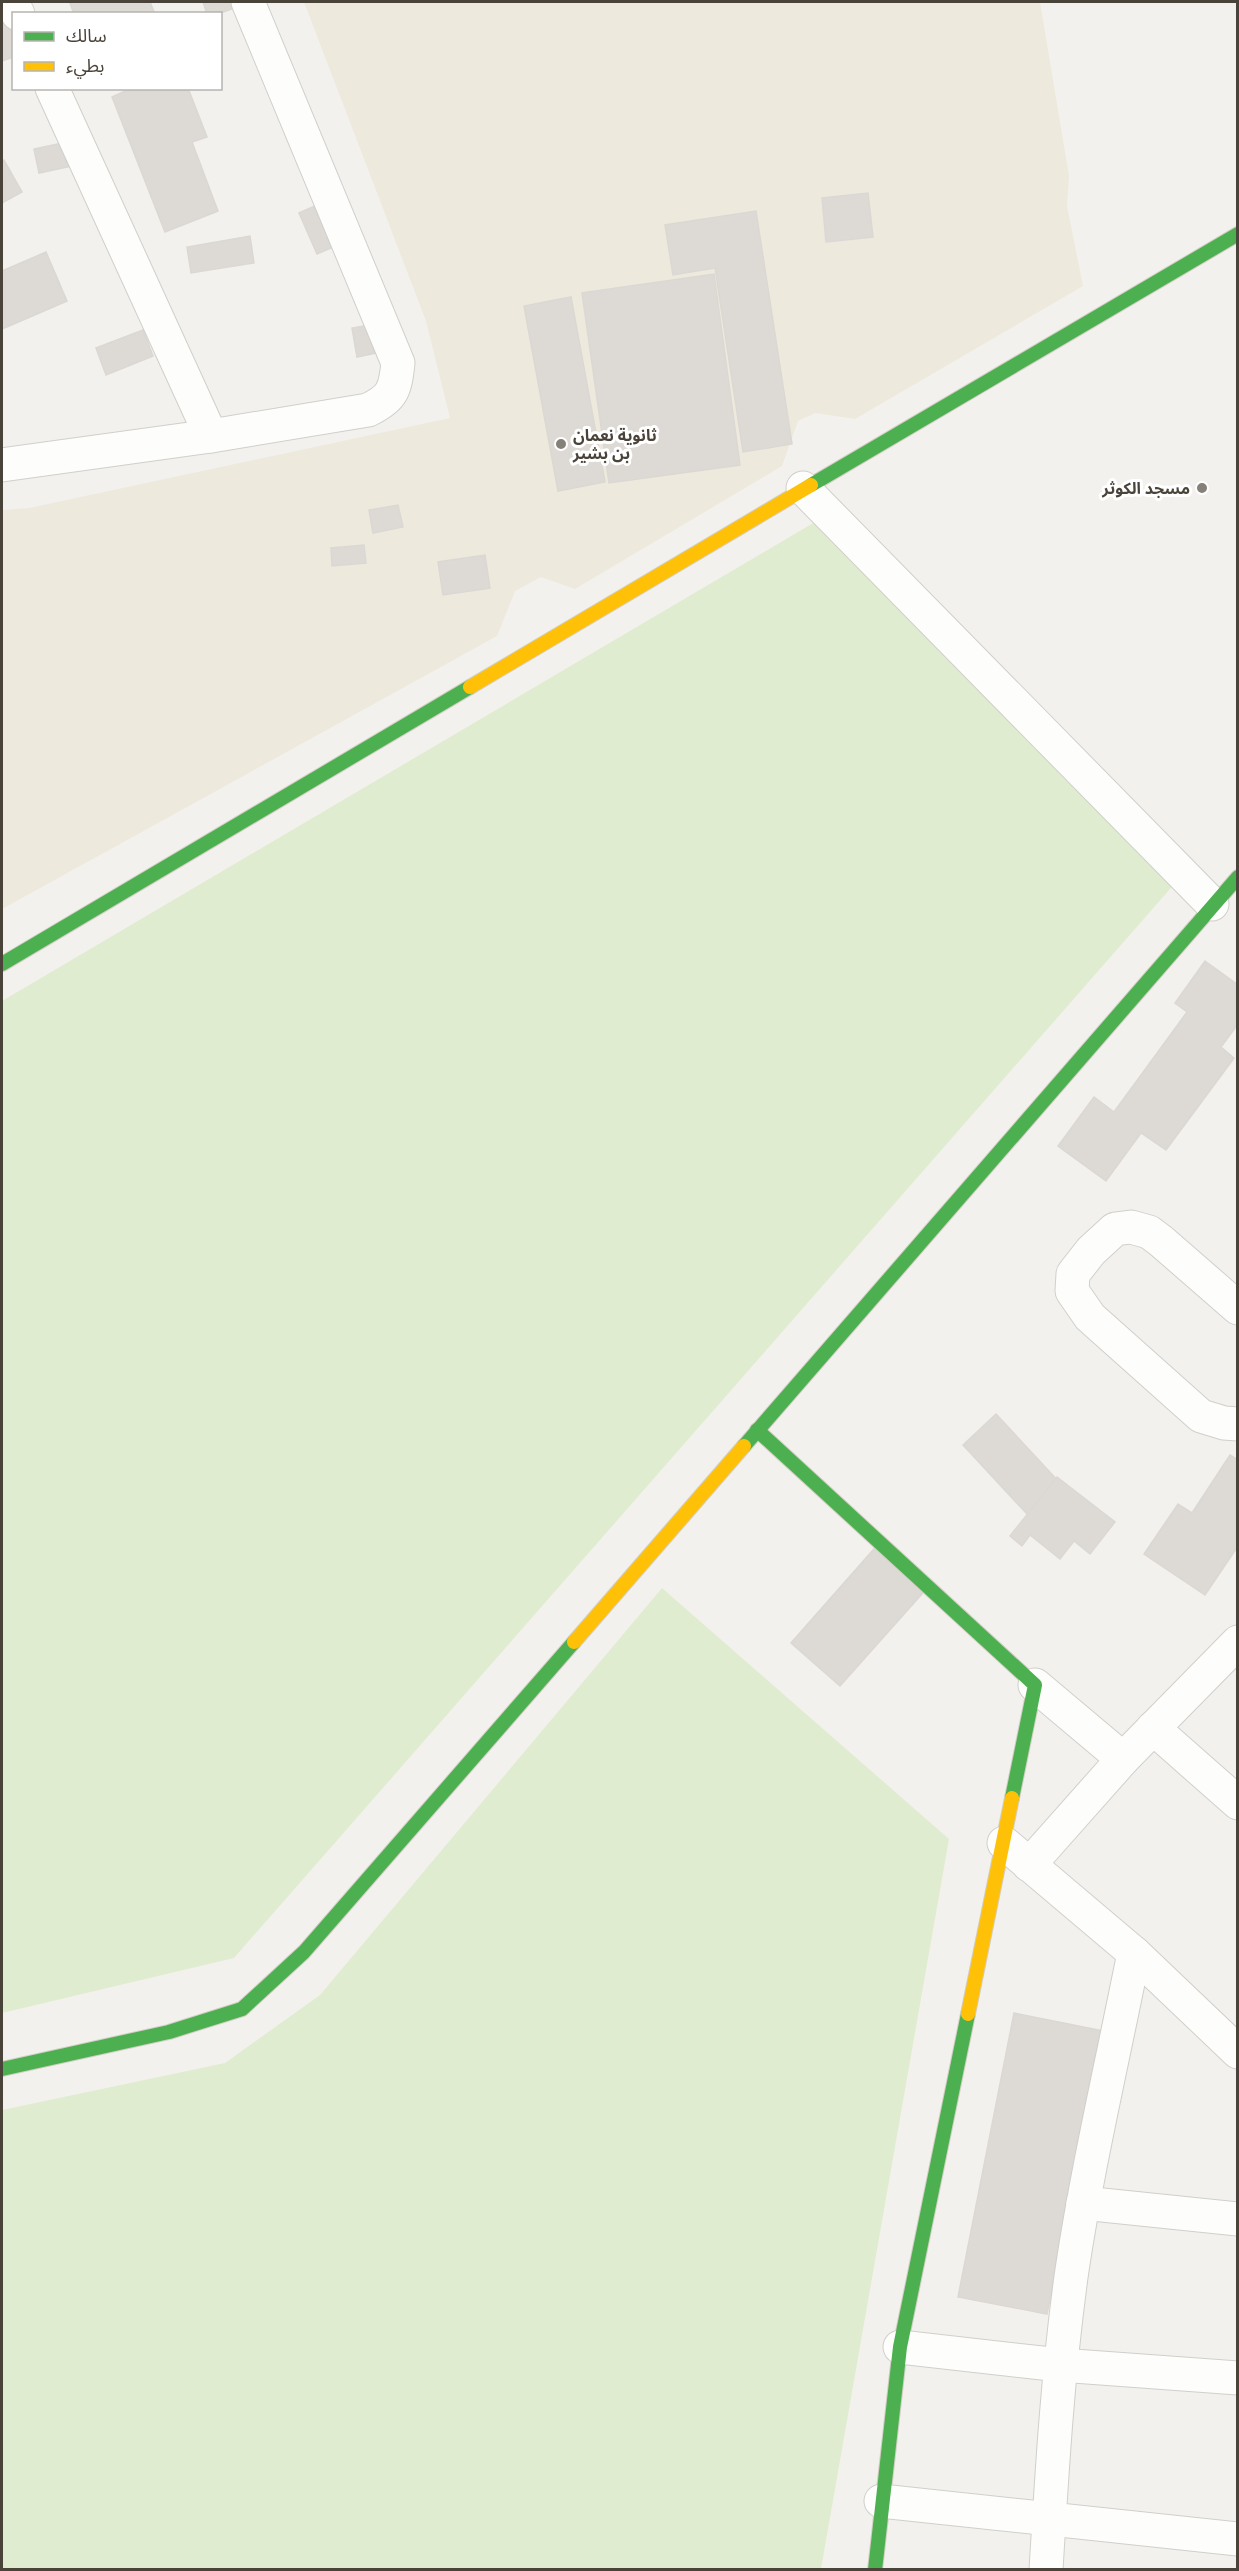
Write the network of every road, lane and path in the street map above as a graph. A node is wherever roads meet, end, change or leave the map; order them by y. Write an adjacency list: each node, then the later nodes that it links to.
1 (248, 2): 4 (street)
2 (53, 90): 4 (street)
3 (1238, 234): 6 (street)
4 (211, 436): 5 (street)
5 (4, 460)
6 (803, 488): 8 (street); 9 (street)
7 (1238, 877): 8 (street)
8 (1212, 904): 12 (street)
9 (2, 964)
10 (1238, 1308): 11 (street)
11 (1238, 1424)
12 (756, 1430): 14 (street); 22 (street)
13 (1238, 1642): 15 (street)
14 (1035, 1685): 16 (street); 18 (street)
15 (1153, 1728): 16 (street); 17 (street)
16 (1123, 1759): 19 (street)
17 (1238, 1803)
18 (1004, 1843): 19 (street); 25 (street)
19 (1029, 1864): 20 (street)
20 (1134, 1953): 21 (street); 23 (street)
21 (1238, 2052)
22 (2, 2069)
23 (1083, 2203): 24 (street); 26 (street)
24 (1238, 2219)
25 (900, 2346): 26 (street); 28 (street)
26 (1060, 2365): 27 (street); 29 (street)
27 (1238, 2378)
28 (881, 2501): 29 (street); 31 (street)
29 (1049, 2518): 30 (street); 32 (street)
30 (1238, 2538)
31 (875, 2570)
32 (1046, 2570)

